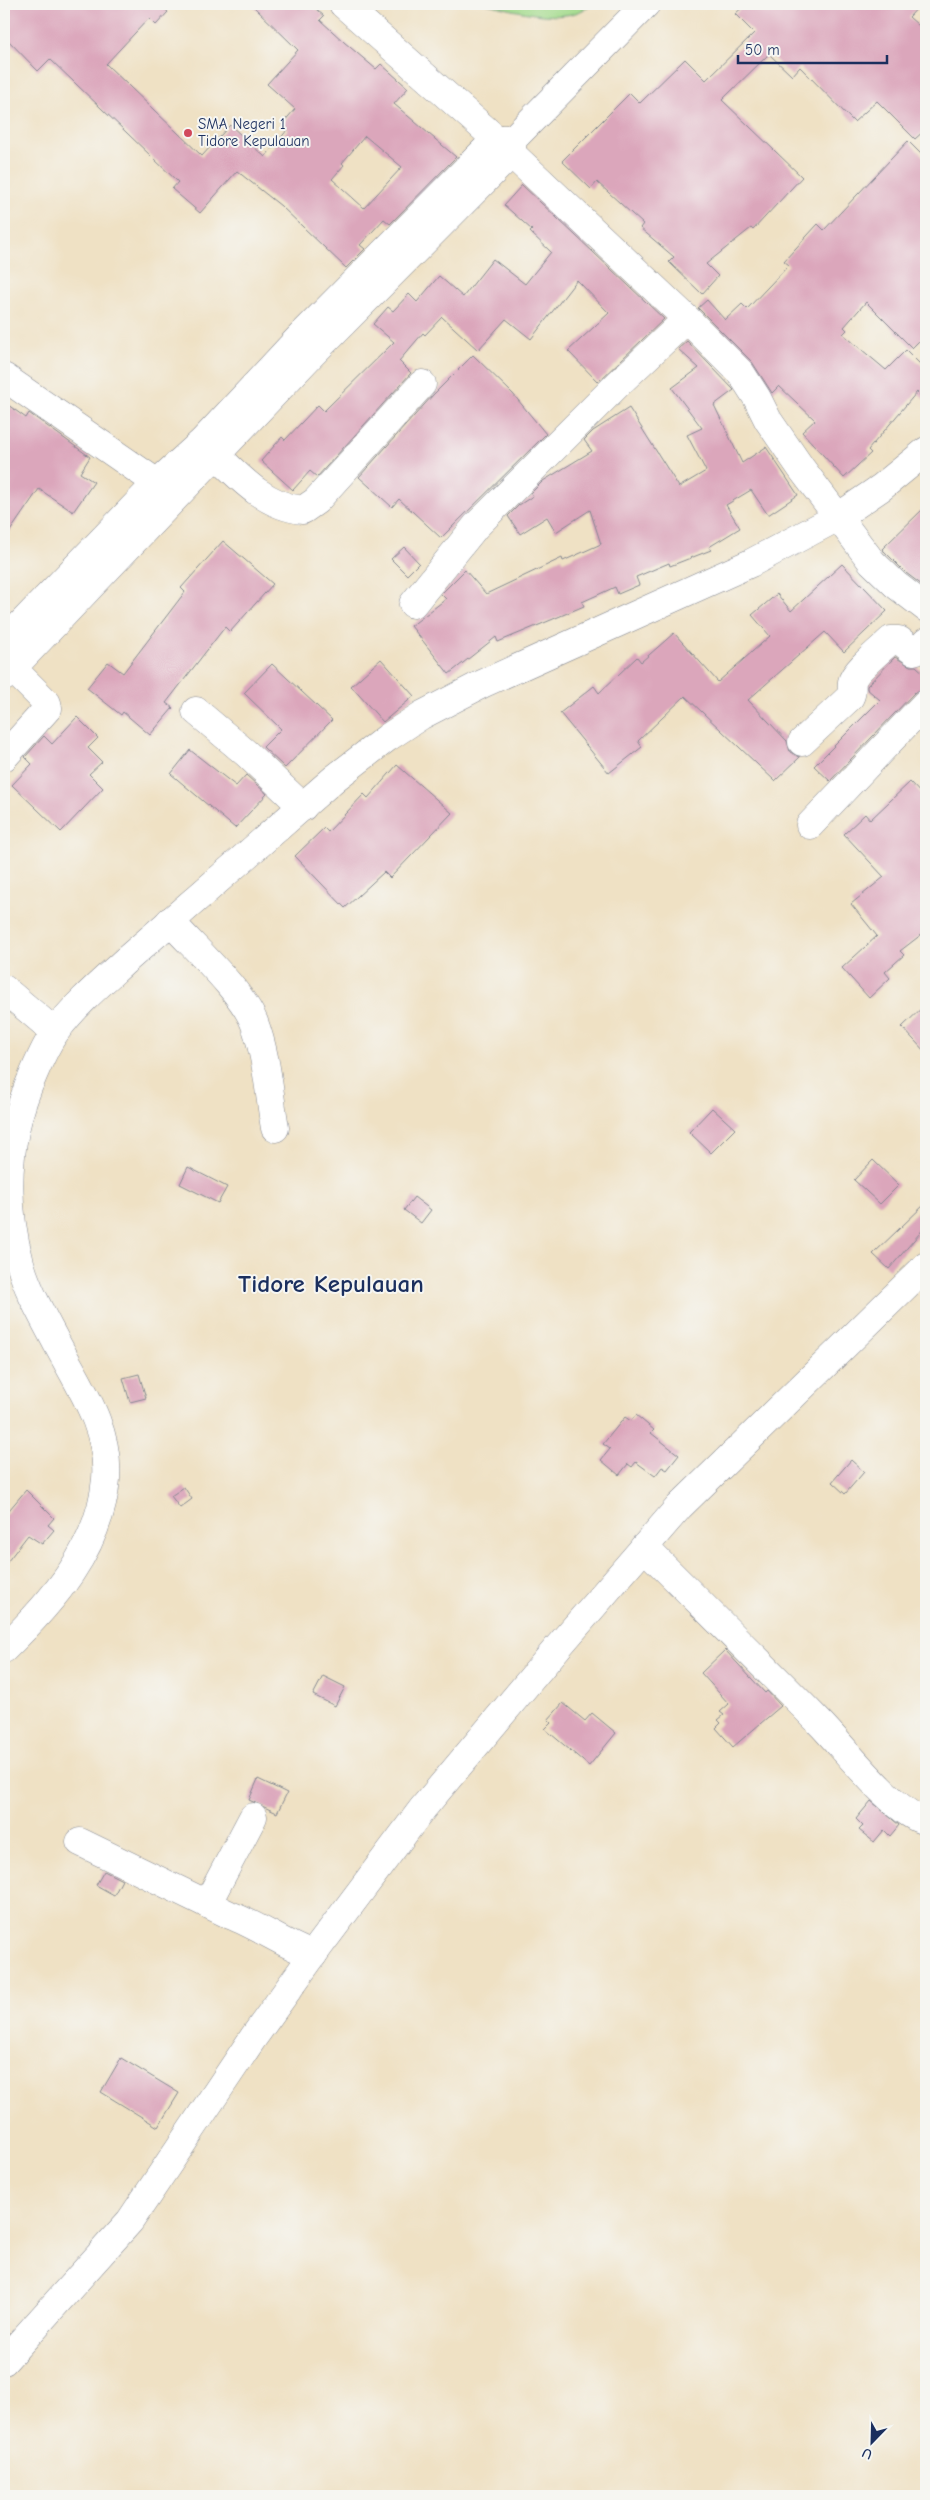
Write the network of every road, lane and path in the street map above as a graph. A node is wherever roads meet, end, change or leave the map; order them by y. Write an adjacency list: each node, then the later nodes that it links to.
1 (343, 4): 3 (street)
2 (646, 4): 3 (street)
3 (506, 144): 4 (street); 7 (street)
4 (687, 319): 10 (street); 11 (street)
5 (4, 377): 9 (street)
6 (422, 384): 7 (street)
7 (210, 448): 9 (street); 15 (street)
8 (926, 451): 10 (street)
9 (158, 483): 13 (street)
10 (838, 516): 12 (street); 20 (street)
11 (413, 604)
12 (926, 608)
13 (4, 642)
14 (926, 642): 18 (street)
15 (8, 672): 19 (street)
16 (926, 703): 21 (street)
17 (196, 711): 20 (street)
18 (802, 742)
19 (4, 757)
20 (303, 807): 22 (street)
21 (810, 825)
22 (170, 921): 24 (street); 25 (street)
23 (4, 989): 24 (street)
24 (55, 1032): 28 (street)
25 (275, 1128)
26 (926, 1266): 27 (street)
27 (644, 1547): 30 (street); 33 (street)
28 (4, 1649)
29 (253, 1817): 32 (street)
30 (926, 1821)
31 (80, 1842): 32 (street)
32 (207, 1904): 33 (street)
33 (313, 1955): 34 (street)
34 (4, 2361)

